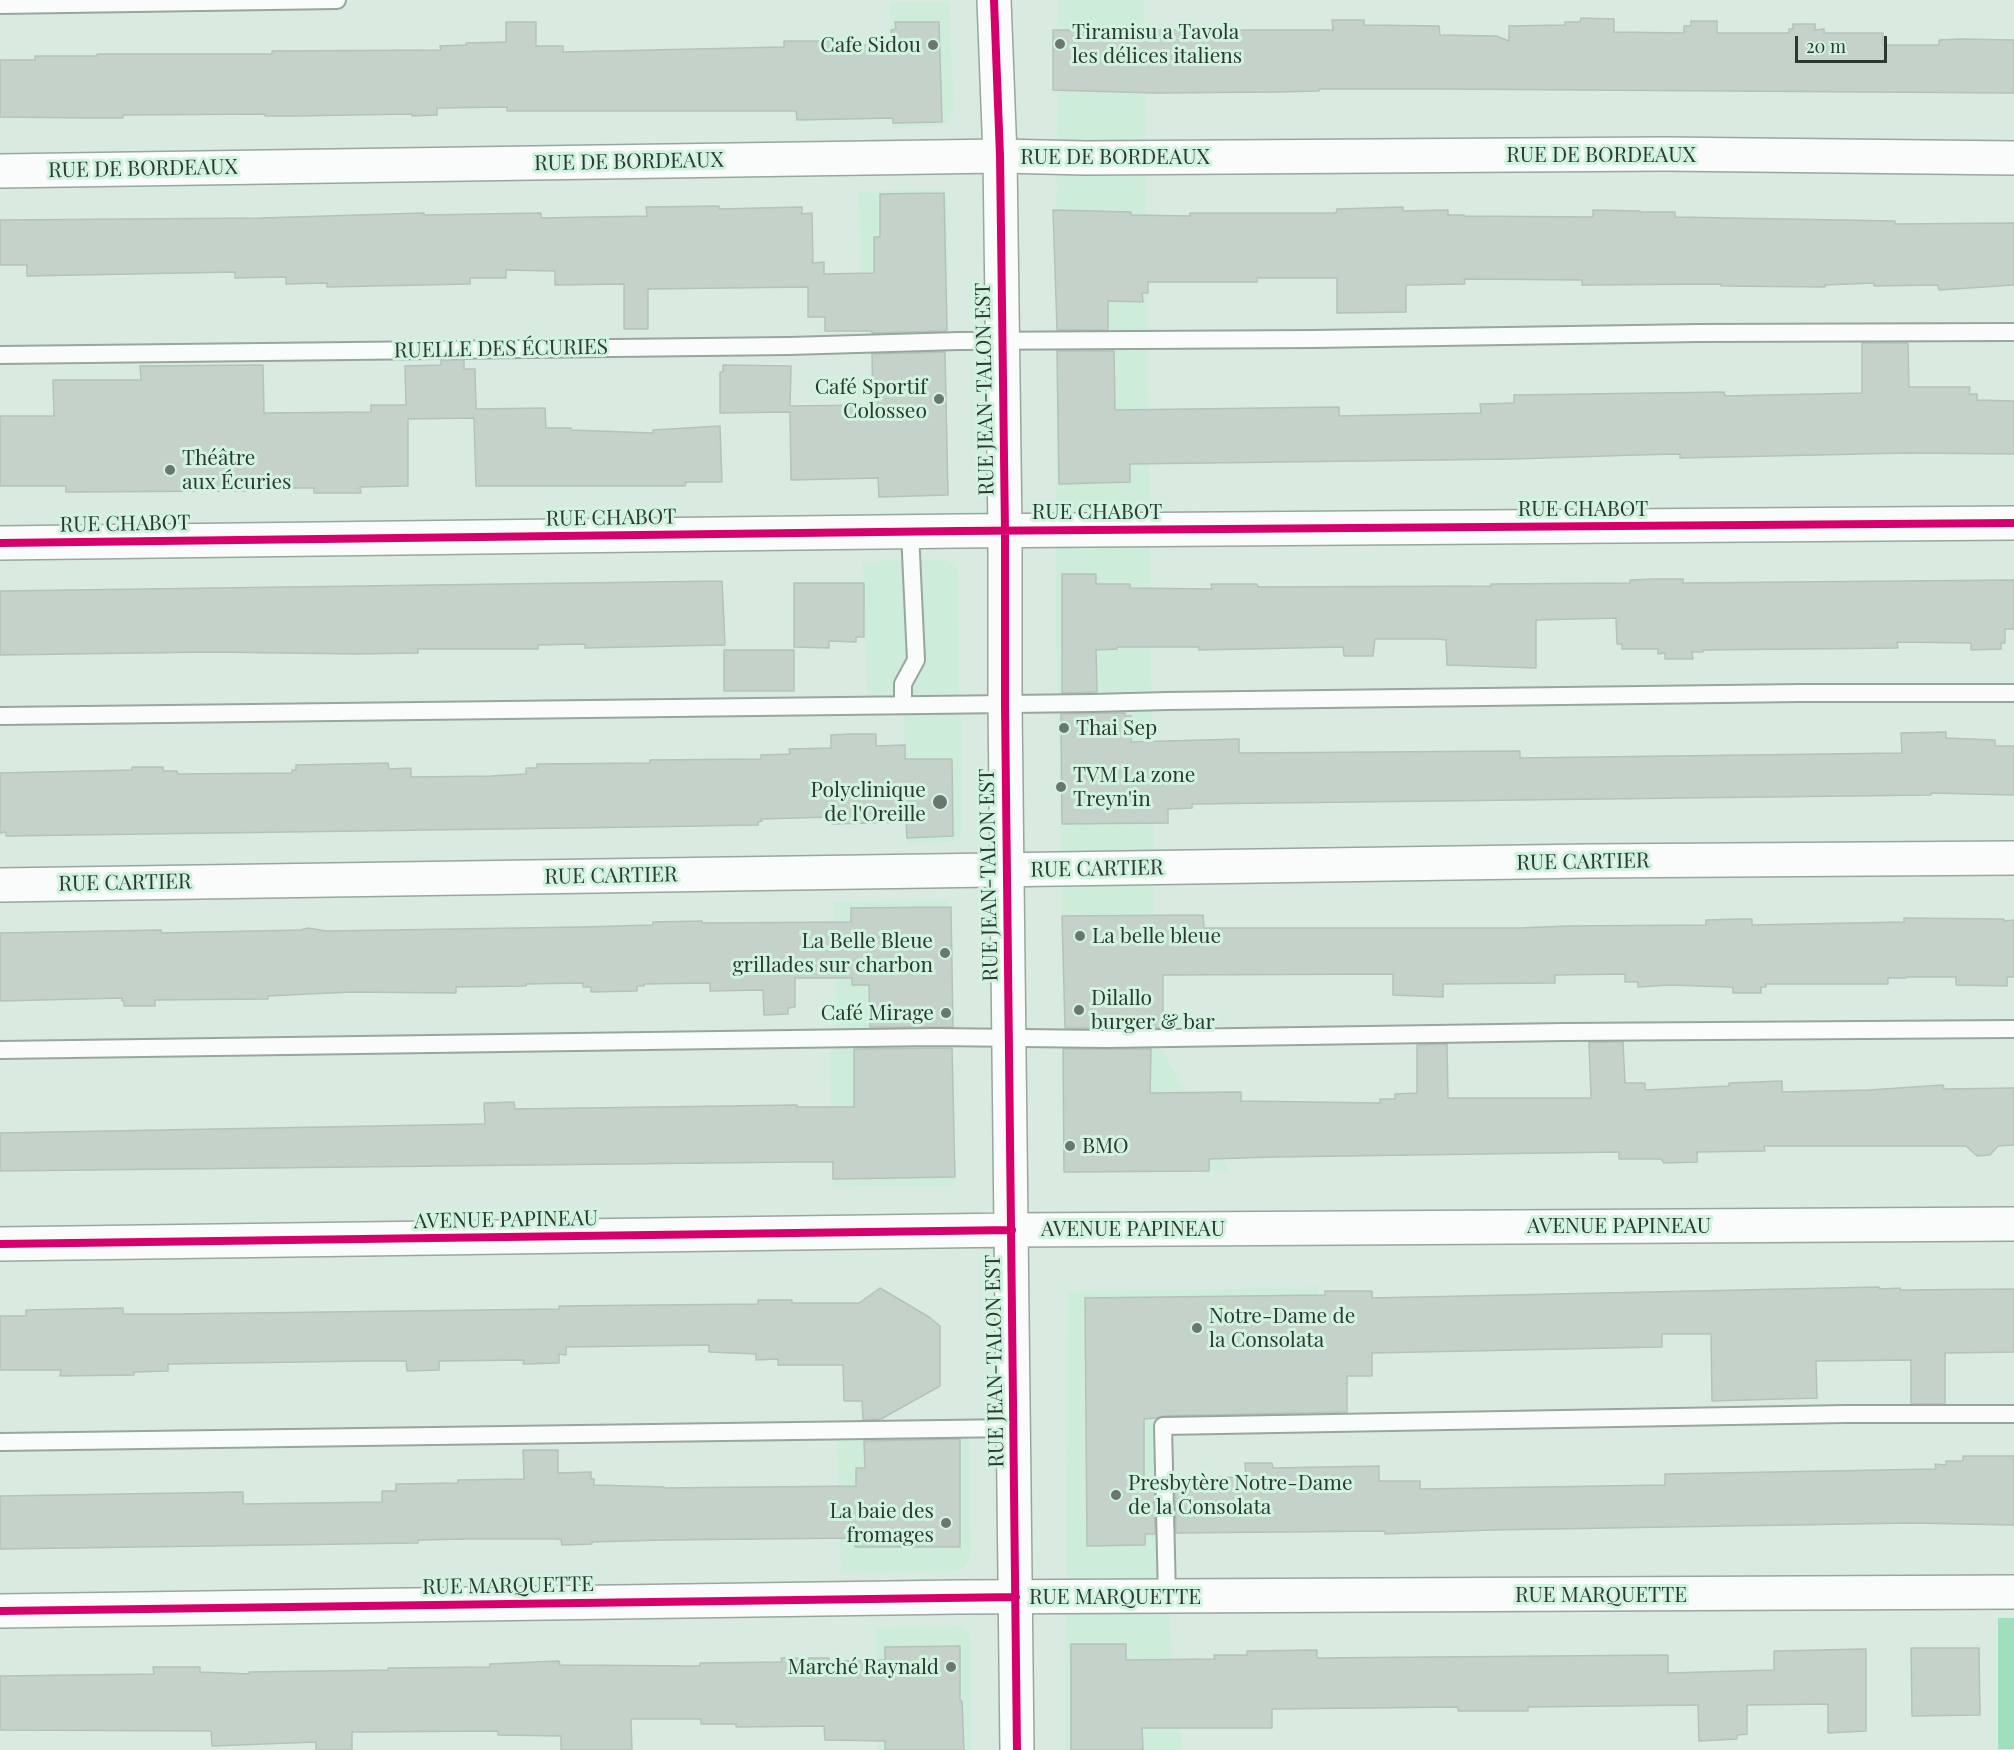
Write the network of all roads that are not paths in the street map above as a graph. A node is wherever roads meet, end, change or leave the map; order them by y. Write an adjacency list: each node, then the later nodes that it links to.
1 (337, 0): 3 (lane)
2 (994, 0): 4 (street, RUE JEAN-TALON EST)
3 (0, 5)
4 (1000, 156): 5 (street, RUE DE BORDEAUX); 6 (street, RUE DE BORDEAUX); 8 (street, RUE JEAN-TALON EST)
5 (2014, 158)
6 (0, 171)
7 (2014, 332): 8 (lane, RUELLE DES ÉCURIES)
8 (1002, 340): 9 (lane, RUELLE DES ÉCURIES); 11 (street, RUE JEAN-TALON EST)
9 (0, 355)
10 (2014, 523): 11 (street, RUE CHABOT)
11 (1005, 531): 12 (street, RUE CHABOT); 15 (street, RUE JEAN-TALON EST)
12 (910, 532): 13 (street, RUE CHABOT); 16 (lane)
13 (0, 543)
14 (2014, 693): 15 (lane)
15 (1005, 704): 16 (lane); 19 (street, RUE JEAN-TALON EST)
16 (903, 705): 17 (lane)
17 (0, 716)
18 (2014, 858): 19 (street, RUE CARTIER)
19 (1007, 870): 20 (street, RUE CARTIER); 22 (street, RUE JEAN-TALON EST)
20 (0, 885)
21 (2014, 1029): 22 (lane)
22 (1008, 1038): 23 (lane); 25 (street, RUE JEAN-TALON EST)
23 (0, 1050)
24 (2014, 1224): 25 (street, AVENUE PAPINEAU)
25 (1012, 1230): 26 (street, AVENUE PAPINEAU); 28 (street, RUE JEAN-TALON EST)
26 (0, 1244)
27 (2014, 1414): 32 (lane)
28 (1014, 1428): 29 (lane); 31 (street, RUE JEAN-TALON EST)
29 (0, 1442)
30 (2014, 1592): 32 (street, RUE MARQUETTE)
31 (1016, 1597): 32 (street, RUE MARQUETTE); 33 (street, RUE MARQUETTE); 34 (street, RUE JEAN-TALON EST)
32 (1167, 1597)
33 (0, 1611)
34 (1017, 1750)

